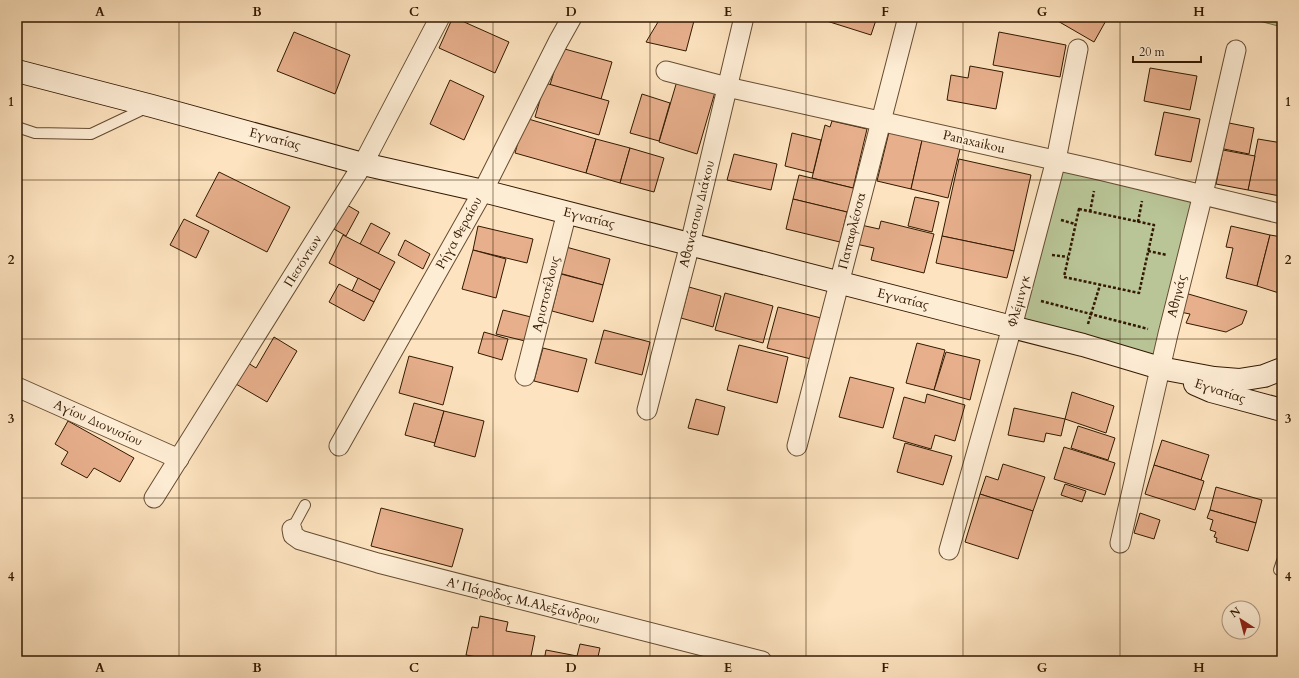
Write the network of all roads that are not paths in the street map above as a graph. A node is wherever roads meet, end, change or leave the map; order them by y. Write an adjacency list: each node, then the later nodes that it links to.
1 (440, 17): 14 (street, Πεσόντων)
2 (572, 17): 15 (street, Ρήγα Φεραίου)
3 (744, 17): 9 (street, Αθανάσιου Διάκου)
4 (908, 17): 11 (street, Παπαφλέσσα)
5 (1078, 49): 13 (street, Φλέμινγκ)
6 (1236, 50): 16 (street, Αθηνάς)
7 (666, 71): 9 (street, Panaxaikou)
8 (17, 72): 10 (main road, Εγνατίας)
9 (727, 87): 11 (street, Panaxaikou); 19 (street, Αθανάσιου Διάκου)
10 (152, 106): 12 (lane); 14 (main road, Εγνατίας)
11 (880, 121): 13 (street, Panaxaikou); 20 (street, Παπαφλέσσα)
12 (17, 127)
13 (1056, 160): 16 (street, Panaxaikou); 21 (street, Φλέμινγκ)
14 (363, 164): 15 (main road, Εγνατίας); 30 (street, Πεσόντων)
15 (483, 191): 17 (main road, Εγνατίας); 28 (street, Ρήγα Φεραίου)
16 (1203, 194): 18 (street, Panaxaikou); 22 (street, Αθηνάς)
17 (567, 212): 19 (main road, Εγνατίας); 24 (street, Αριστοτέλους)
18 (1282, 214)
19 (690, 244): 20 (main road, Εγνατίας); 26 (street, Αθανάσιου Διάκου)
20 (839, 283): 21 (main road, Εγνατίας); 29 (street, Παπαφλέσσα)
21 (1012, 327): 22 (main road, Εγνατίας); 35 (street, Φλέμινγκ)
22 (1160, 368): 23 (main road, Εγνατίας); 27 (main road, Εγνατίας); 34 (street, Αθηνάς)
23 (1282, 369)
24 (525, 376)
25 (17, 388): 30 (street, Αγίου Διονυσίου)
26 (647, 410)
27 (1282, 410)
28 (340, 446)
29 (797, 446)
30 (179, 460): 31 (street, Πεσόντων)
31 (154, 498)
32 (305, 505): 33 (lane)
33 (292, 529): 36 (street, Α' Πάροδος Μ.Αλεξάνδρου)
34 (1120, 544)
35 (949, 550)
36 (762, 661)

